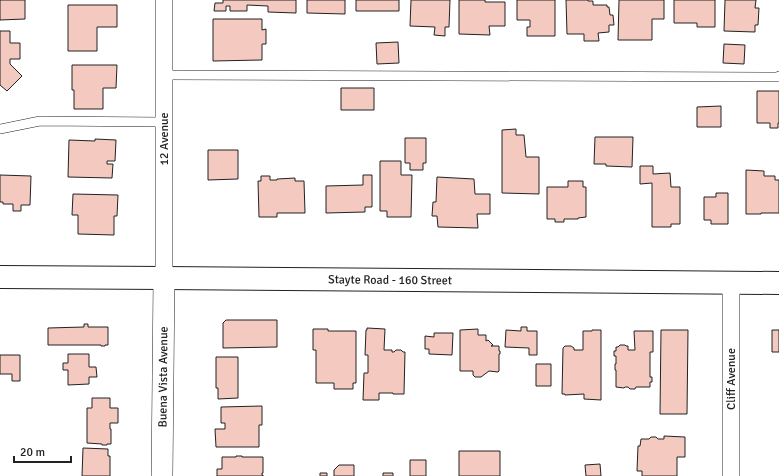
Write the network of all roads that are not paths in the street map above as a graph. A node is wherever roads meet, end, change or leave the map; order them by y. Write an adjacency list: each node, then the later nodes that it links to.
1 (164, 0): 2 (street, 12 Avenue)
2 (164, 75): 3 (lane); 4 (street, 12 Avenue)
3 (779, 76)
4 (164, 122): 5 (lane); 7 (street, 12 Avenue)
5 (0, 129)
6 (0, 277): 7 (main road, Stayte Road - 160 Street)
7 (164, 278): 8 (main road, Stayte Road - 160 Street); 10 (street, Buena Vista Avenue)
8 (731, 283): 9 (main road, Stayte Road - 160 Street); 11 (street, Cliff Avenue)
9 (779, 283)
10 (162, 476)
11 (731, 476)

